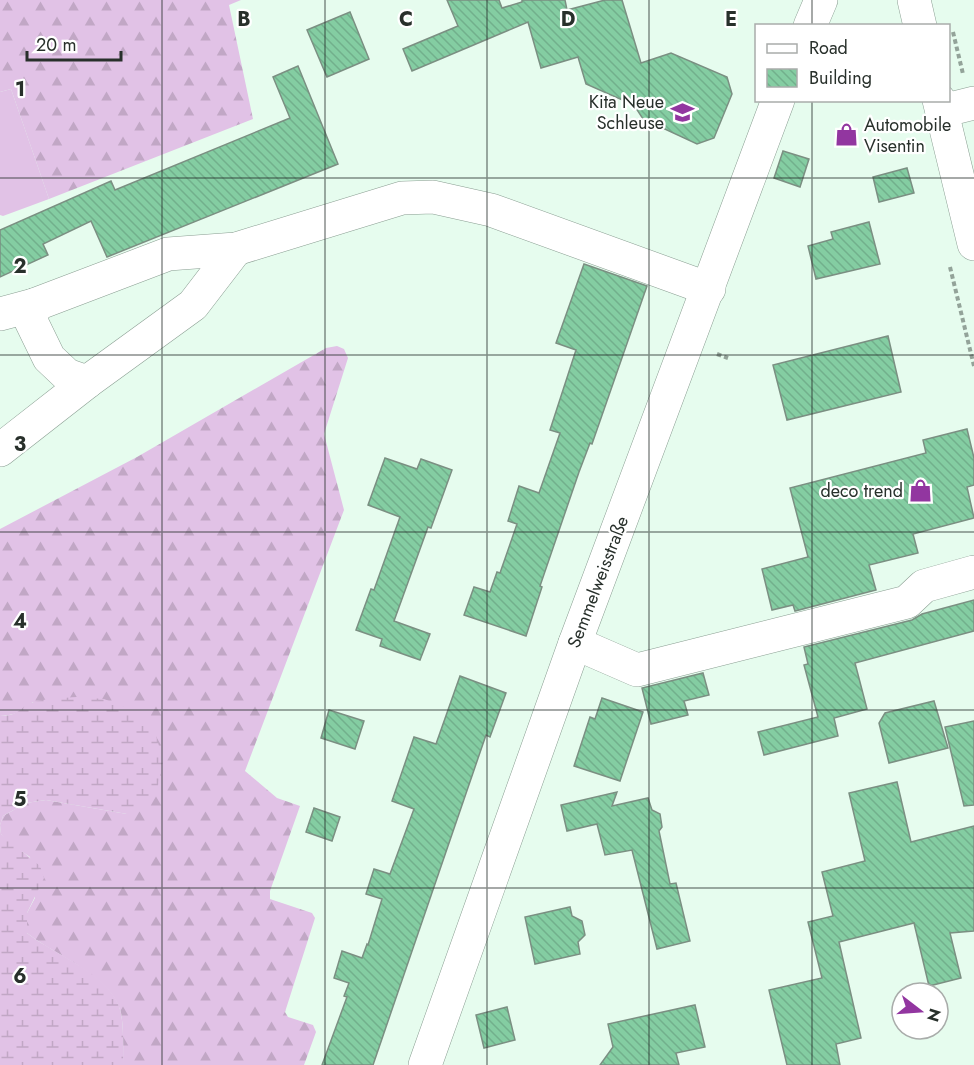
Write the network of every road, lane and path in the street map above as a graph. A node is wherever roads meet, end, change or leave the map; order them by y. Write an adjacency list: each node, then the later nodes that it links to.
1 (821, 0): 3 (street)
2 (914, 0): 4 (street)
3 (811, 24)
4 (920, 24)
5 (953, 31): 7 (path)
6 (777, 102): 10 (street, Semmelweisstraße)
7 (956, 105): 8 (street)
8 (974, 244)
9 (236, 249): 10 (street); 11 (street); 13 (street)
10 (709, 289): 16 (street, Semmelweisstraße)
11 (34, 305): 12 (street); 13 (street)
12 (0, 314)
13 (87, 382): 14 (street)
14 (0, 450)
15 (974, 572): 16 (street)
16 (575, 643): 17 (street, Semmelweisstraße)
17 (425, 1065)

